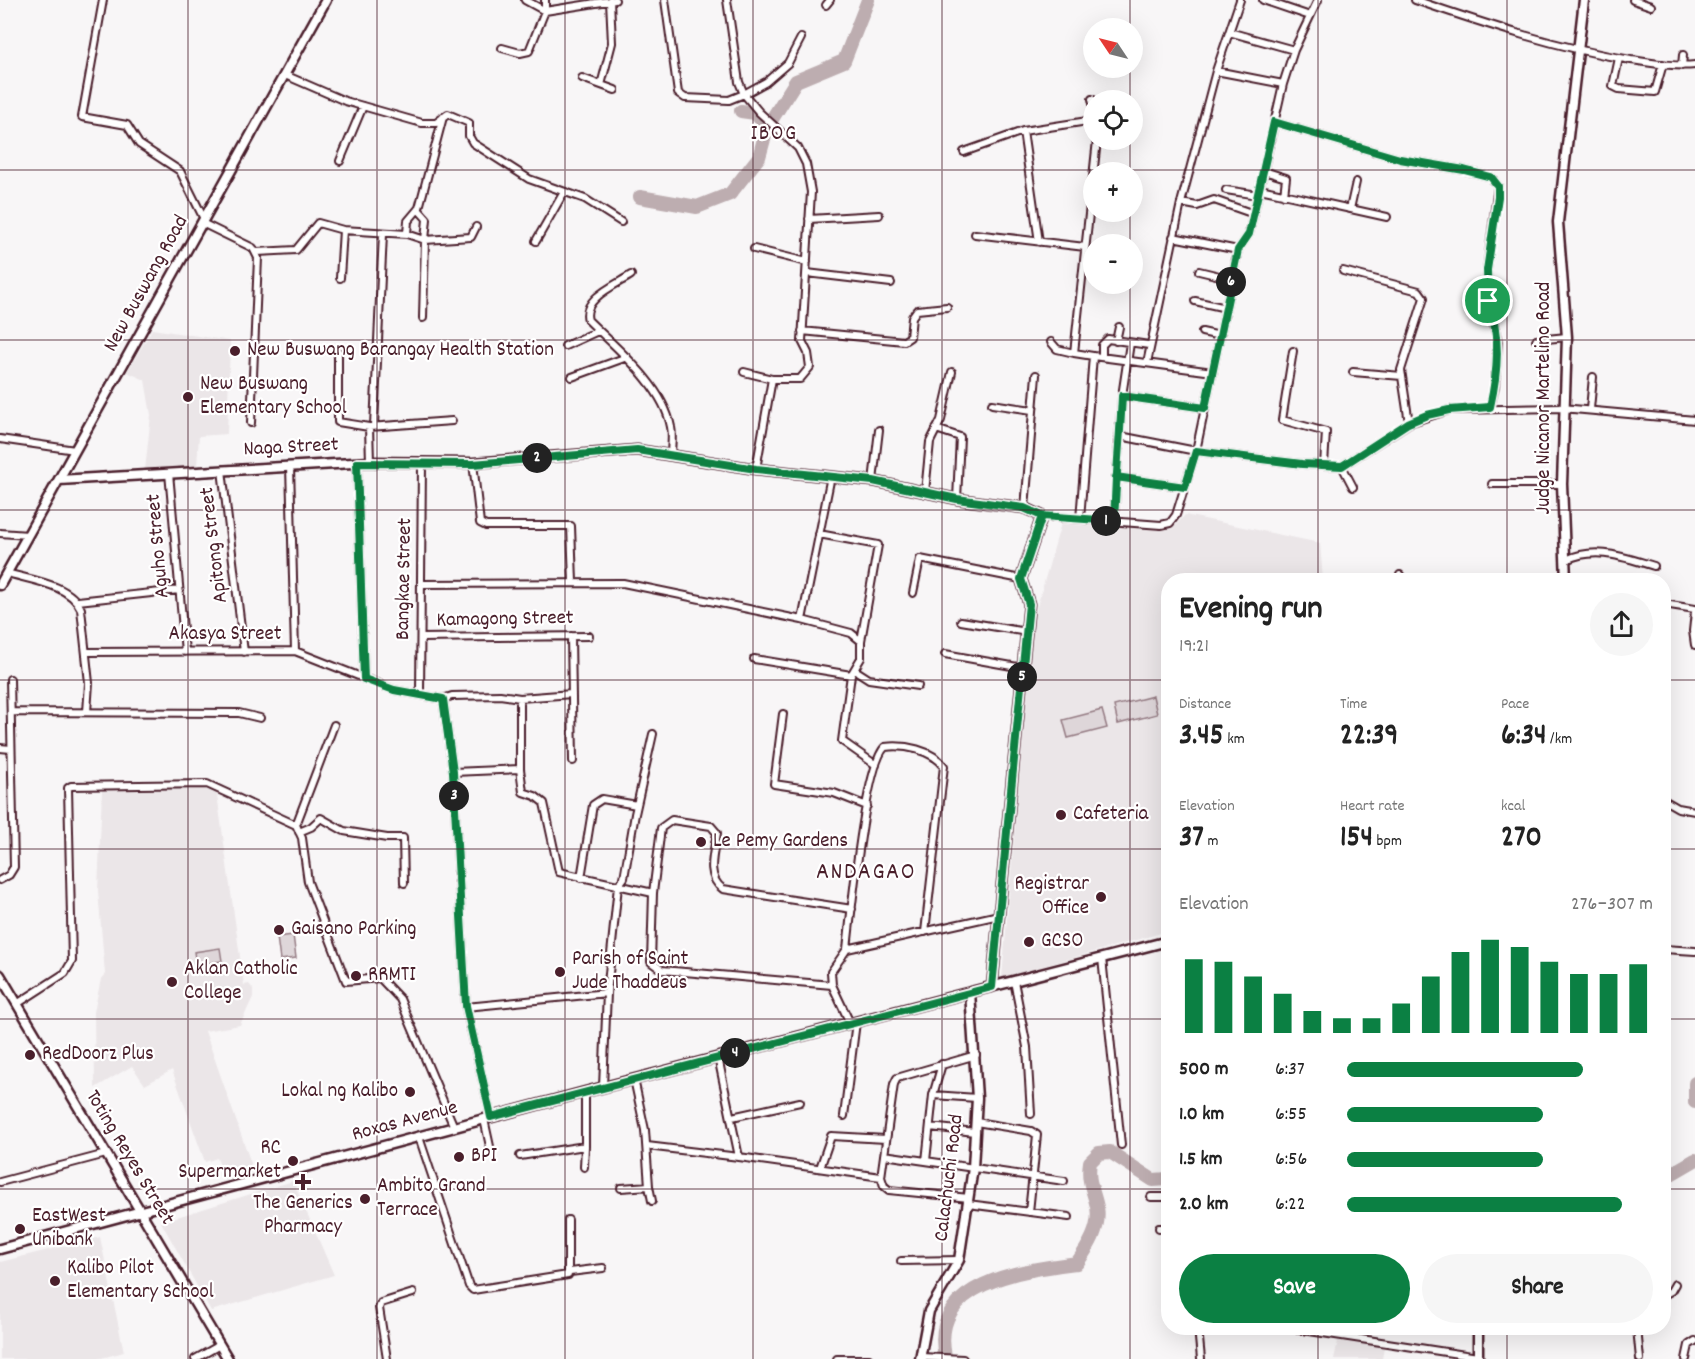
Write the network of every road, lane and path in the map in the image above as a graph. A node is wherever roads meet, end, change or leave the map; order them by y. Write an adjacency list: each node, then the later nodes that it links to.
1 (103, 0): 56 (street)
2 (326, 0): 29 (street, New Buswang Road)
3 (525, 0): 16 (street)
4 (545, 0): 16 (street)
5 (610, 0): 6 (street); 16 (street); 32 (street)
6 (615, 0)
7 (665, 0): 34 (street)
8 (727, 0): 34 (street)
9 (1240, 0): 18 (street)
10 (1263, 0): 17 (street)
11 (1318, 0): 17 (street)
12 (1417, 0): 21 (street)
13 (1584, 0): 21 (street, Judge Nicanor Martelino Road)
14 (1633, 0): 15 (street)
15 (1651, 6)
16 (545, 11): 20 (street)
17 (1310, 16): 22 (street)
18 (1229, 32): 22 (street); 28 (street)
19 (801, 38): 34 (street)
20 (502, 48)
21 (1580, 49): 24 (street); 90 (street, Judge Nicanor Martelino Road)
22 (1294, 50): 31 (street)
23 (1683, 55): 27 (street)
24 (1619, 58): 25 (street); 25 (street)
25 (1664, 64): 27 (street)
26 (1695, 65): 27 (street)
27 (1682, 66)
28 (1216, 71): 31 (street); 49 (street)
29 (285, 75): 35 (street); 56 (street, New Buswang Road)
30 (582, 78): 32 (street)
31 (1283, 84): 38 (street)
32 (601, 85): 33 (street)
33 (615, 90)
34 (744, 94): 55 (street)
35 (363, 106): 36 (street); 42 (street)
36 (443, 117): 46 (street); 50 (street)
37 (1083, 122): 39 (street)
38 (1274, 122): 43 (street); 116 (street)
39 (1023, 131): 41 (street); 67 (street)
40 (1096, 150): 63 (street)
41 (964, 152)
42 (340, 161)
43 (1264, 171): 47 (street); 48 (street)
44 (1356, 182): 51 (street)
45 (1226, 190): 47 (street)
46 (564, 192): 57 (street); 66 (street)
47 (1259, 192): 48 (street); 53 (street)
48 (1284, 195): 51 (street)
49 (1181, 203): 53 (street); 64 (street)
50 (418, 209): 61 (street); 65 (street)
51 (1350, 209): 54 (street)
52 (879, 214): 55 (street)
53 (1254, 214): 70 (street)
54 (1387, 217)
55 (809, 219): 72 (street)
56 (203, 221): 71 (street); 130 (street, New Buswang Road)
57 (621, 222)
58 (476, 227): 65 (street)
59 (343, 230): 60 (street); 71 (street); 78 (street)
60 (383, 234): 61 (street); 125 (street)
61 (407, 234): 65 (street)
62 (975, 234): 67 (street)
63 (1086, 234)
64 (1173, 237): 70 (street); 95 (street)
65 (425, 240): 84 (street)
66 (536, 241)
67 (1039, 242): 68 (street)
68 (1083, 247)
69 (754, 249): 72 (street)
70 (1238, 250): 79 (street)
71 (256, 252): 123 (street)
72 (807, 262): 76 (street)
73 (1083, 266): 99 (street)
74 (1199, 271): 79 (street)
75 (1343, 271): 110 (street)
76 (807, 273): 80 (street); 87 (street)
77 (631, 275): 86 (street)
78 (340, 278)
79 (1232, 279): 83 (street)
80 (891, 283)
81 (1195, 301): 83 (street)
82 (947, 307): 87 (street)
83 (1226, 308): 89 (street)
84 (423, 318)
85 (1119, 327): 91 (street)
86 (598, 331): 96 (street); 102 (street)
87 (802, 331): 113 (street)
88 (1202, 332): 89 (street)
89 (1220, 336): 107 (street)
90 (1567, 337): 92 (street); 118 (street, Judge Nicanor Martelino Road)
91 (1116, 340): 94 (street); 101 (street)
92 (1536, 340)
93 (1051, 342): 99 (street)
94 (1130, 342): 95 (street); 103 (street)
95 (1149, 345): 104 (street)
96 (565, 346)
97 (1293, 351): 137 (street)
98 (338, 352): 125 (street)
99 (1074, 353): 100 (street)
100 (1093, 356): 101 (street); 155 (street)
101 (1102, 356): 103 (street)
102 (627, 357): 111 (street); 132 (street)
103 (1126, 362): 104 (street); 114 (street)
104 (1147, 363): 107 (street)
105 (744, 372): 113 (street)
106 (952, 372): 126 (street)
107 (1212, 372): 117 (street)
108 (1353, 372): 110 (street)
109 (1036, 375): 120 (street)
110 (1402, 376): 124 (street)
111 (572, 377)
112 (1593, 377): 119 (street)
113 (772, 379): 140 (street)
114 (1122, 396): 117 (street); 128 (street)
115 (992, 404): 120 (street)
116 (1490, 407): 118 (street); 124 (street)
117 (1205, 408): 131 (street)
118 (1562, 408): 119 (street); 148 (street, Judge Nicanor Martelino Road)
119 (1590, 409): 121 (street)
120 (1032, 410): 153 (street)
121 (1695, 420)
122 (452, 421): 125 (street)
123 (251, 423)
124 (1408, 423): 139 (street)
125 (372, 427): 133 (street)
126 (936, 429): 151 (street); 152 (street)
127 (879, 430): 146 (street)
128 (1120, 436): 131 (street); 144 (street)
129 (0, 439): 130 (street)
130 (75, 450): 145 (street, New Buswang Road)
131 (1196, 451): 137 (street); 149 (street)
132 (671, 455): 136 (street, Naga Street); 140 (street, Naga Street)
133 (370, 462): 134 (street, Naga Street); 135 (street, Naga Street)
134 (357, 463): 138 (street, Naga Street); 190 (street)
135 (422, 464): 136 (street, Naga Street); 166 (street, Bangkae Street)
136 (473, 464): 165 (street)
137 (1324, 465): 139 (street)
138 (290, 466): 141 (street, Naga Street); 181 (street)
139 (1342, 466): 150 (street)
140 (756, 469): 143 (street, Naga Street)
141 (222, 470): 142 (street, Naga Street); 184 (street, Apitong Street)
142 (169, 473): 145 (street, Naga Street); 168 (street, Aguho Street)
143 (831, 476): 146 (street, Naga Street); 158 (street)
144 (1116, 477): 149 (street); 156 (street)
145 (59, 480): 159 (street, New Buswang Road)
146 (873, 481): 151 (street, Naga Street)
147 (1492, 484): 148 (street)
148 (1562, 484): 160 (street, Judge Nicanor Martelino Road)
149 (1185, 487): 156 (street)
150 (1353, 487)
151 (925, 492): 152 (street, Naga Street)
152 (957, 499): 153 (street, Naga Street)
153 (1024, 508): 154 (street, Naga Street)
154 (1042, 516): 155 (street); 164 (street)
155 (1080, 519): 156 (street)
156 (1114, 521)
157 (0, 533): 159 (street)
158 (819, 534): 173 (street); 179 (street)
159 (27, 535): 162 (street, New Buswang Road)
160 (1566, 561): 161 (street); 163 (street, Judge Nicanor Martelino Road)
161 (1654, 566)
162 (7, 573): 167 (street, New Buswang Road); 170 (street)
163 (1566, 573)
164 (1021, 579): 169 (street); 175 (street)
165 (573, 582): 166 (street); 173 (street)
166 (422, 584): 178 (street, Bangkae Street)
167 (0, 585)
168 (179, 590): 170 (street); 183 (street, Aguho Street)
169 (913, 593)
170 (78, 601): 182 (street)
171 (1671, 606): 172 (street)
172 (1695, 611): 180 (street)
173 (802, 620): 179 (street)
174 (961, 621): 175 (street)
175 (1027, 632): 187 (street)
176 (571, 636): 177 (street, Kamagong Street); 178 (street, Kamagong Street); 193 (street)
177 (589, 636)
178 (421, 638): 192 (street, Bangkae Street)
179 (861, 641): 188 (street)
180 (1695, 645)
181 (295, 651): 184 (street, Akasya Street); 190 (street, Akasya Street)
182 (86, 652): 183 (street, Akasya Street); 197 (street)
183 (185, 652): 184 (street, Akasya Street)
184 (244, 652)
185 (945, 654): 187 (street)
186 (754, 659): 188 (street)
187 (1023, 668): 220 (street)
188 (853, 672): 191 (street); 205 (street)
189 (10, 679): 196 (street)
190 (364, 679): 192 (street, Akasya Street)
191 (918, 686)
192 (420, 694): 195 (street, Akasya Street)
193 (572, 694): 194 (street, Akasya Street); 204 (street)
194 (520, 698): 195 (street, Akasya Street); 206 (street)
195 (443, 699): 207 (street)
196 (11, 712): 197 (street); 203 (street)
197 (87, 712): 199 (street)
198 (783, 714): 210 (street)
199 (260, 718)
200 (334, 725): 212 (street)
201 (653, 734): 209 (street)
202 (0, 748): 203 (street)
203 (12, 749): 215 (street)
204 (573, 761)
205 (876, 765): 210 (street); 221 (street)
206 (520, 769): 207 (street); 214 (street)
207 (453, 772): 234 (street)
208 (1671, 804): 211 (street)
209 (637, 805): 214 (street); 217 (street)
210 (867, 806): 219 (street)
211 (1695, 811)
212 (296, 825): 213 (street); 233 (street)
213 (299, 832): 216 (street); 251 (street)
214 (581, 878): 217 (street)
215 (0, 880)
216 (404, 883)
217 (618, 886): 218 (street); 232 (street)
218 (653, 893): 219 (street); 229 (street)
219 (852, 909): 223 (street)
220 (999, 915): 221 (street); 230 (street)
221 (925, 932): 223 (street)
222 (1161, 943): 226 (street, Roxas Avenue)
223 (846, 949): 229 (street)
224 (1671, 949): 225 (street)
225 (1695, 951)
226 (1102, 958): 228 (street, Roxas Avenue); 255 (street)
227 (0, 975): 233 (street, Toting Reyes Street)
228 (1014, 981): 230 (street, Roxas Avenue); 245 (street)
229 (832, 985): 235 (street)
230 (992, 987): 231 (street, Roxas Avenue)
231 (970, 992): 235 (street, Roxas Avenue); 236 (street, Calachuchi Road)
232 (607, 993): 234 (street); 240 (street)
233 (17, 1004): 259 (street, Toting Reyes Street)
234 (466, 1006): 248 (street)
235 (853, 1023): 237 (street, Roxas Avenue); 246 (street)
236 (976, 1055): 238 (street); 243 (street, Calachuchi Road)
237 (717, 1058): 239 (street, Roxas Avenue); 247 (street)
238 (942, 1064): 242 (street); 254 (street)
239 (634, 1079): 240 (street, Roxas Avenue); 257 (street)
240 (603, 1087): 241 (street, Roxas Avenue)
241 (585, 1092): 248 (street, Roxas Avenue); 256 (street)
242 (933, 1095): 243 (street); 250 (street)
243 (977, 1098): 249 (street, Calachuchi Road)
244 (800, 1102): 247 (street)
245 (1031, 1114)
246 (844, 1116)
247 (732, 1117): 262 (street)
248 (487, 1118): 251 (street, Roxas Avenue); 258 (street)
249 (976, 1122): 252 (street, Calachuchi Road); 267 (street)
250 (930, 1126): 252 (street); 263 (street)
251 (454, 1127): 253 (street, Roxas Avenue)
252 (975, 1132): 266 (street, Calachuchi Road)
253 (419, 1137): 278 (street, Roxas Avenue); 285 (street)
254 (886, 1139): 261 (street); 265 (street)
255 (1121, 1145)
256 (585, 1146): 260 (street); 264 (street)
257 (646, 1146): 262 (street); 271 (street)
258 (491, 1151)
259 (106, 1154): 270 (street); 278 (street, Toting Reyes Street)
260 (520, 1155)
261 (884, 1155): 263 (street); 268 (street)
262 (739, 1157): 265 (street)
263 (926, 1161): 266 (street)
264 (584, 1167)
265 (820, 1168): 268 (street)
266 (974, 1168): 267 (street); 276 (street, Calachuchi Road)
267 (1033, 1176): 269 (street); 277 (street)
268 (881, 1177): 276 (street)
269 (1064, 1181)
270 (0, 1182)
271 (650, 1186): 272 (street); 275 (street)
272 (621, 1188)
273 (1151, 1197): 274 (street)
274 (1161, 1197)
275 (652, 1201)
276 (968, 1201): 277 (street); 282 (street, Calachuchi Road)
277 (1029, 1212): 279 (street)
278 (141, 1213): 281 (street, Roxas Avenue); 294 (street, Toting Reyes Street)
279 (1069, 1217)
280 (567, 1220): 285 (street)
281 (0, 1249)
282 (959, 1260): 283 (street); 295 (street, Calachuchi Road)
283 (901, 1261)
284 (603, 1268): 285 (street)
285 (570, 1272)
286 (1675, 1284): 287 (street)
287 (1671, 1291)
288 (413, 1293): 299 (street)
289 (1199, 1335): 303 (street)
290 (1334, 1335): 296 (street)
291 (1478, 1335): 296 (street)
292 (1638, 1335): 304 (street)
293 (1695, 1341): 305 (street)
294 (220, 1346): 297 (street); 298 (street, Toting Reyes Street)
295 (921, 1358): 302 (street)
296 (1478, 1358)
297 (195, 1359)
298 (228, 1359)
299 (387, 1359)
300 (837, 1359): 301 (street)
301 (869, 1359)
302 (963, 1359)
303 (1201, 1359)
304 (1640, 1359)
305 (1686, 1359)

